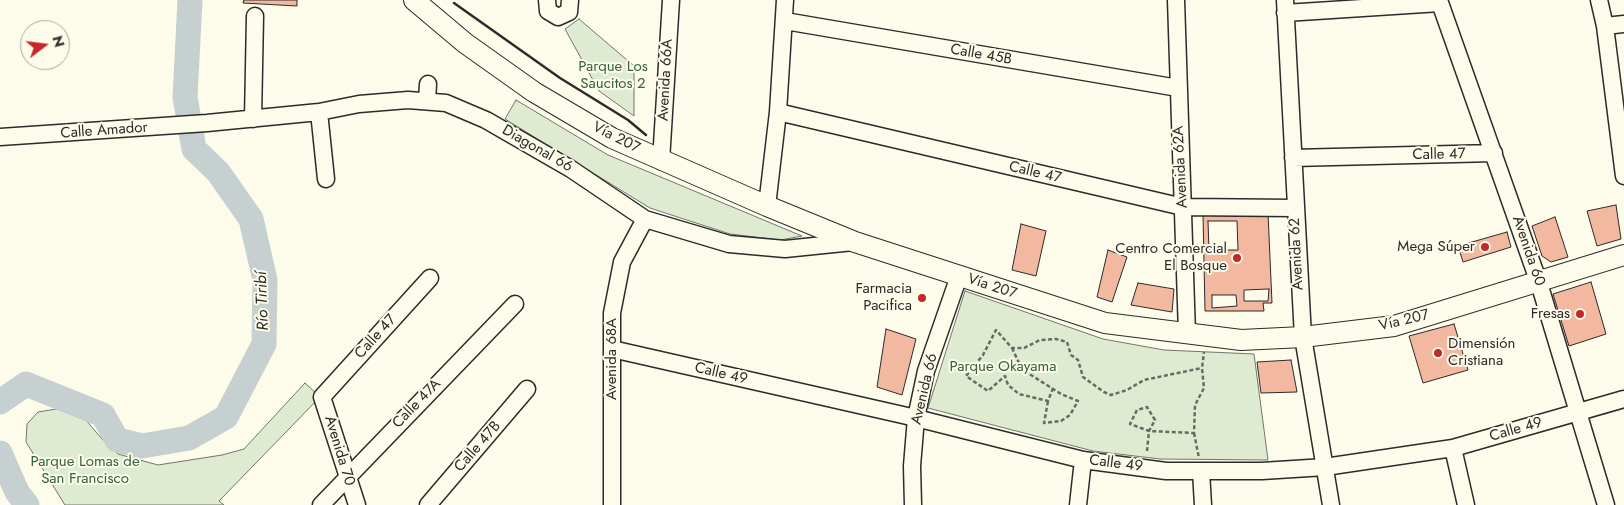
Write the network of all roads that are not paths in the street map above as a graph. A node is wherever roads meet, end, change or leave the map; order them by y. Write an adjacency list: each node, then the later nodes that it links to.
1 (414, 0): 24 (main road, Vía 207)
2 (547, 0): 3 (street)
3 (570, 0)
4 (671, 0): 24 (street, Avenida 66A)
5 (785, 0): 11 (street)
6 (1176, 0): 15 (street, Avenida 62A)
7 (1599, 0): 13 (street)
8 (1440, 1): 9 (street); 22 (street, Avenida 60)
9 (1285, 6): 23 (street, Avenida 62)
10 (255, 16): 19 (street)
11 (785, 21): 15 (street, Calle 45B); 18 (street)
12 (1624, 24): 13 (street)
13 (1605, 26): 25 (street)
14 (428, 84): 16 (street)
15 (1178, 88): 28 (street, Avenida 62A)
16 (427, 101): 17 (street, Diagonal 66); 30 (street, Diagonal 66)
17 (319, 112): 19 (street, Diagonal 66); 26 (street)
18 (778, 112): 27 (street); 28 (street, Calle 47)
19 (253, 119): 20 (street, Diagonal 66)
20 (207, 123): 21 (street, Calle Amador)
21 (0, 137)
22 (1494, 153): 23 (street, Calle 47); 35 (street, Avenida 60)
23 (1293, 158): 29 (street, Avenida 62)
24 (662, 161): 27 (main road, Vía 207)
25 (1624, 176)
26 (326, 179)
27 (767, 206): 31 (main road, Vía 207)
28 (1183, 207): 29 (street, Calle 47); 37 (street, Avenida 62A)
29 (1295, 208): 38 (street, Avenida 62)
30 (645, 219): 31 (street, Diagonal 66); 39 (street, Avenida 68A)
31 (855, 242): 33 (main road, Vía 207)
32 (1624, 255): 35 (main road, Vía 207)
33 (960, 276): 37 (main road, Vía 207); 44 (street, Avenida 66)
34 (430, 278): 41 (street, Calle 47)
35 (1539, 283): 38 (main road, Vía 207); 43 (street, Avenida 60)
36 (515, 304): 49 (street, Calle 47A)
37 (1187, 334): 38 (main road, Vía 207)
38 (1302, 337): 47 (street, Avenida 62)
39 (612, 349): 44 (street, Calle 49); 53 (street, Avenida 68A)
40 (527, 389): 52 (street, Calle 47B)
41 (322, 397): 49 (street, Avenida 70)
42 (1624, 399): 43 (street, Calle 49)
43 (1578, 412): 45 (street, Calle 49); 59 (street, Avenida 60)
44 (916, 418): 46 (street, Calle 49); 54 (street, Avenida 66)
45 (1453, 448): 47 (street, Calle 49); 58 (street)
46 (1083, 460): 48 (street, Calle 49); 55 (street)
47 (1325, 466): 48 (street, Calle 49); 57 (street, Avenida 62)
48 (1201, 471): 56 (street)
49 (346, 476): 50 (street, Calle 47A); 51 (street, Avenida 70)
50 (321, 505)
51 (357, 505)
52 (428, 505)
53 (612, 505)
54 (913, 505)
55 (1078, 505)
56 (1203, 505)
57 (1331, 505)
58 (1466, 505)
59 (1606, 505)

